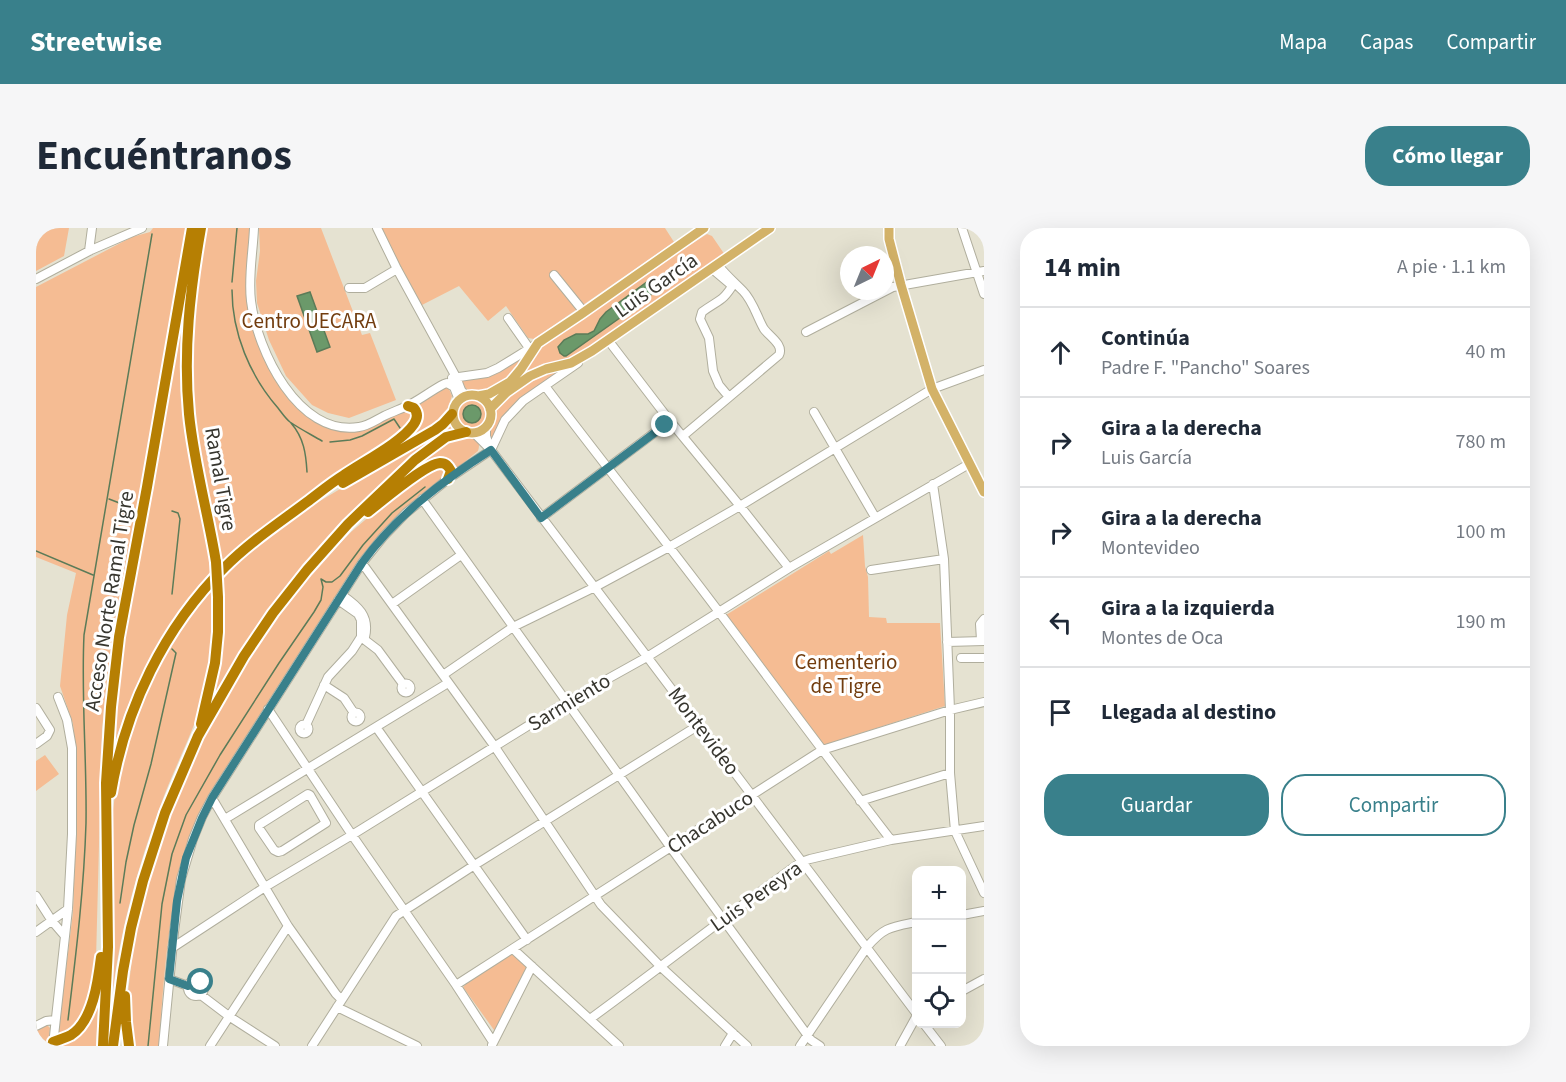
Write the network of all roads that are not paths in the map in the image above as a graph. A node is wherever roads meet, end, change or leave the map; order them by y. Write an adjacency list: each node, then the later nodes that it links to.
1 (92, 228): 10 (street)
2 (142, 228): 10 (street)
3 (254, 228): 37 (street, Luis García)
4 (377, 228): 12 (street)
5 (704, 228): 20 (main road, Luis García)
6 (770, 228): 11 (main road, Luis García)
7 (887, 228): 16 (main road)
8 (962, 228): 13 (street)
9 (195, 233): 91 (highway, Ramal Tigre, bridge); 111 (highway, Acceso Norte Ramal Tigre)
10 (89, 250): 15 (street)
11 (714, 266): 17 (street); 23 (main road, Luis García)
12 (397, 269): 18 (street); 28 (street)
13 (980, 271): 16 (street); 19 (street)
14 (554, 275): 20 (street)
15 (36, 279)
16 (901, 285): 22 (street); 31 (main road)
17 (735, 286): 33 (street); 33 (street)
18 (349, 288)
19 (984, 294)
20 (584, 312): 24 (main road, Luis García)
21 (508, 318): 25 (street)
22 (806, 332)
23 (608, 340): 26 (main road, Luis García); 40 (street)
24 (538, 343): 25 (street, Luis García); 32 (main road, Luis García)
25 (529, 348): 28 (street, Luis García)
26 (592, 351): 29 (street, Luis García); 36 (main road, Luis García)
27 (984, 370): 31 (street)
28 (456, 377): 30 (street); 34 (street); 37 (street, Luis García)
29 (544, 386): 46 (street, Luis García); 49 (street)
30 (454, 387): 34 (street); 35 (street, Luis García)
31 (932, 389): 45 (street); 48 (main road)
32 (478, 396): 34 (main road); 36 (main road)
33 (729, 397): 43 (street)
34 (462, 398): 39 (main road)
35 (408, 406): 37 (street, Luis García); 55 (highway)
36 (490, 409): 41 (main road)
37 (397, 410)
38 (814, 412): 45 (street)
39 (452, 414): 42 (main road); 55 (highway)
40 (670, 421): 43 (street); 49 (street)
41 (486, 427): 42 (main road); 46 (street, Montevideo)
42 (470, 432): 44 (street, Montevideo); 59 (highway)
43 (683, 436): 54 (street)
44 (483, 440): 46 (street, Montevideo); 47 (street)
45 (835, 447): 54 (street); 56 (street)
46 (491, 450): 47 (street); 57 (street, Montevideo)
47 (478, 459): 50 (street)
48 (969, 464): 51 (street, Sarmiento); 52 (main road)
49 (607, 468): 57 (street); 58 (street)
50 (448, 479): 53 (street); 59 (highway)
51 (933, 483): 56 (street, Sarmiento); 61 (street)
52 (984, 492)
53 (422, 499): 60 (street); 62 (street)
54 (740, 506): 58 (street); 63 (street)
55 (298, 508): 111 (highway)
56 (875, 517): 63 (street, Sarmiento)
57 (541, 518): 65 (street, Montevideo)
58 (669, 547): 65 (street); 68 (street)
59 (327, 548): 91 (highway)
60 (461, 555): 67 (street); 70 (street)
61 (944, 559): 64 (street); 73 (street)
62 (362, 563): 66 (street); 67 (street)
63 (789, 568): 68 (street, Sarmiento)
64 (871, 570)
65 (595, 587): 70 (street); 74 (street, Montevideo)
66 (340, 598): 71 (street); 85 (street)
67 (392, 604): 77 (street)
68 (718, 612): 74 (street, Sarmiento); 94 (street)
69 (984, 619): 72 (street)
70 (513, 627): 77 (street); 82 (street)
71 (363, 638): 79 (street); 80 (street)
72 (982, 641): 73 (street)
73 (947, 642): 86 (street)
74 (647, 657): 82 (street, Sarmiento); 89 (street, Montevideo)
75 (961, 658): 76 (street)
76 (984, 658)
77 (443, 675): 78 (street)
78 (448, 683): 90 (street); 93 (street)
79 (404, 684)
80 (324, 685): 87 (street); 88 (street)
81 (58, 697): 118 (street)
82 (568, 701): 93 (street, Sarmiento); 97 (street)
83 (984, 702): 86 (street, Chacabuco)
84 (36, 708): 92 (street)
85 (268, 709): 95 (street); 100 (street)
86 (950, 710): 94 (street, Chacabuco); 96 (street)
87 (354, 714)
88 (306, 725)
89 (699, 725): 97 (street); 99 (street, Montevideo)
90 (376, 728): 95 (street); 98 (street)
91 (198, 736): 131 (highway)
92 (36, 744)
93 (495, 747): 98 (street, Sarmiento); 105 (street)
94 (822, 750): 99 (street, Chacabuco); 101 (street)
95 (309, 769): 102 (street); 104 (street)
96 (950, 773): 101 (street); 107 (street)
97 (620, 775): 105 (street); 110 (street)
98 (422, 792): 108 (street, Sarmiento); 113 (street)
99 (752, 795): 110 (street, Chacabuco); 112 (street, Montevideo)
100 (212, 798): 104 (street); 132 (street)
101 (861, 801): 109 (street)
102 (330, 802): 103 (street); 108 (street)
103 (319, 809): 103 (street)
104 (225, 819): 114 (street)
105 (545, 821): 113 (street); 117 (street)
106 (984, 826): 107 (street, Luis Pereyra)
107 (956, 831): 109 (street, Luis Pereyra); 115 (street)
108 (352, 835): 114 (street, Sarmiento); 119 (street)
109 (891, 840): 112 (street, Luis Pereyra)
110 (671, 848): 117 (street, Chacabuco); 123 (street)
111 (106, 851): 121 (highway, Acceso Norte Ramal Tigre)
112 (801, 862): 123 (street, Luis Pereyra); 130 (street, Montevideo)
113 (473, 866): 119 (street); 129 (street)
114 (265, 887): 126 (street); 132 (street, Sarmiento)
115 (984, 893)
116 (36, 896): 124 (street)
117 (595, 897): 129 (street, Chacabuco); 135 (street)
118 (68, 909): 124 (street); 128 (street)
119 (404, 910): 138 (street); 142 (street)
120 (984, 911): 122 (street)
121 (108, 913): 153 (highway); 155 (highway, Acceso Norte Ramal Tigre)
122 (966, 914)
123 (723, 918): 135 (street, Luis Pereyra); 152 (street)
124 (52, 921): 127 (street); 128 (street)
125 (912, 923): 130 (street)
126 (288, 926): 142 (street); 145 (street)
127 (36, 932)
128 (64, 935): 147 (street)
129 (527, 940): 133 (street, Chacabuco)
130 (867, 947): 144 (street, Montevideo); 152 (street)
131 (127, 948): 156 (highway); 157 (highway)
132 (172, 948): 136 (street)
133 (513, 949): 134 (street); 138 (street, Chacabuco)
134 (532, 966): 146 (street); 154 (street)
135 (661, 967): 146 (street, Luis Pereyra); 151 (street)
136 (169, 979): 139 (street); 158 (street)
137 (984, 979): 140 (street)
138 (456, 985): 154 (street)
139 (188, 986): 141 (street); 141 (street)
140 (966, 989)
141 (201, 994): 145 (street)
142 (341, 999): 143 (street)
143 (337, 1007): 161 (street); 162 (street)
144 (912, 1009)
145 (230, 1017): 159 (street); 160 (street)
146 (590, 1019): 163 (street)
147 (55, 1020): 149 (street); 153 (street)
148 (912, 1023): 168 (street)
149 (37, 1025)
150 (928, 1028): 169 (street)
151 (733, 1034): 164 (street); 165 (street)
152 (808, 1034): 166 (street); 167 (street)
153 (53, 1044)
154 (492, 1044)
155 (103, 1046)
156 (113, 1046)
157 (129, 1046)
158 (163, 1046)
159 (210, 1046)
160 (275, 1046)
161 (312, 1046)
162 (417, 1046)
163 (619, 1046)
164 (725, 1046)
165 (747, 1046)
166 (800, 1046)
167 (820, 1046)
168 (900, 1046)
169 (941, 1046)

